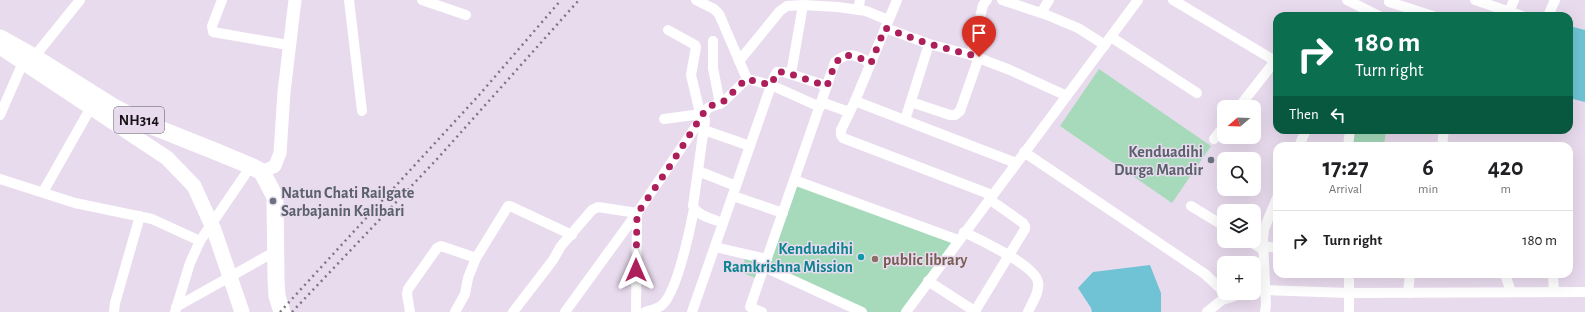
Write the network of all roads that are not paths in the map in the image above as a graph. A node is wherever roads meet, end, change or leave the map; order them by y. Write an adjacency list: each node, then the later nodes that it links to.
1 (80, 0): 35 (street)
2 (222, 0): 33 (street)
3 (295, 0): 33 (street)
4 (349, 0): 53 (street)
5 (422, 0): 26 (street)
6 (696, 0): 38 (street)
7 (897, 0): 27 (street)
8 (985, 0): 36 (street)
9 (1002, 0): 25 (street)
10 (1049, 0): 25 (street)
11 (1138, 0): 31 (street)
12 (1173, 0): 37 (street)
13 (1347, 0): 20 (street)
14 (1475, 0): 23 (street)
15 (1514, 0): 23 (street)
16 (1555, 0): 24 (street)
17 (1390, 1): 21 (street); 22 (street)
18 (803, 5): 19 (street); 38 (street); 41 (street)
19 (859, 5): 27 (street)
20 (1371, 12)
21 (1386, 12)
22 (1422, 12)
23 (1509, 12)
24 (1550, 12)
25 (1041, 14): 31 (street)
26 (466, 15)
27 (887, 24): 32 (street); 39 (street)
28 (668, 30): 56 (street)
29 (0, 38): 35 (highway, NH314)
30 (713, 40): 51 (street)
31 (1108, 41): 45 (street); 46 (street)
32 (929, 44): 36 (street); 50 (street)
33 (288, 45): 65 (street)
34 (0, 47): 109 (main road)
35 (31, 55): 47 (highway, NH314); 55 (street)
36 (975, 56): 46 (street); 50 (street)
37 (1273, 59)
38 (739, 61): 42 (street)
39 (871, 63): 44 (street); 49 (street)
40 (1273, 65): 48 (street)
41 (791, 74): 43 (street); 44 (street)
42 (746, 79): 43 (street); 51 (street)
43 (771, 85): 52 (street); 62 (street)
44 (827, 86): 52 (street)
45 (1197, 93)
46 (1067, 96): 63 (street)
47 (97, 97): 65 (highway, NH314); 70 (street)
48 (1245, 100)
49 (855, 101): 54 (street); 58 (street)
50 (911, 102): 58 (street)
51 (720, 104): 56 (street)
52 (821, 104): 54 (street); 68 (street)
53 (362, 111)
54 (849, 112): 71 (street)
55 (0, 115)
56 (702, 116): 57 (street); 59 (street); 76 (street)
57 (664, 119)
58 (905, 120): 64 (street)
59 (704, 130): 62 (street); 66 (street)
60 (1217, 135): 61 (street)
61 (1214, 139)
62 (750, 146): 69 (street)
63 (1024, 152): 64 (street); 96 (street)
64 (1016, 163): 71 (street)
65 (256, 169): 82 (street); 87 (highway)
66 (698, 171): 69 (street); 74 (street)
67 (0, 179): 70 (street)
68 (794, 180): 75 (street); 81 (street)
69 (734, 191): 75 (street); 79 (street)
70 (43, 192): 77 (street)
71 (991, 197): 81 (street); 88 (street)
72 (1191, 206): 78 (street)
73 (1273, 208): 85 (street)
74 (694, 209): 79 (street); 116 (street)
75 (783, 213): 90 (street)
76 (637, 214): 80 (street); 114 (street); 115 (street)
77 (140, 216): 82 (street); 108 (street)
78 (1217, 222)
79 (723, 223): 83 (street)
80 (572, 235): 89 (street); 113 (street)
81 (961, 236): 88 (street); 95 (street)
82 (200, 242): 106 (street)
83 (715, 247): 90 (street); 117 (street)
84 (1261, 247): 85 (street)
85 (1264, 248): 86 (street); 98 (street)
86 (1273, 248)
87 (276, 250): 106 (street); 110 (highway)
88 (1008, 255): 121 (street); 122 (street)
89 (476, 258): 111 (street); 112 (street)
90 (765, 263): 105 (street); 120 (street)
91 (1349, 278): 102 (street)
92 (1410, 278): 103 (street)
93 (1506, 278): 99 (street)
94 (1553, 278): 100 (street)
95 (928, 282): 107 (street); 121 (street)
96 (1217, 286)
97 (1261, 290): 98 (street)
98 (1266, 290): 102 (street); 124 (street)
99 (1511, 292): 100 (street); 103 (street)
100 (1554, 292): 101 (street)
101 (1585, 292)
102 (1349, 293): 103 (street); 125 (street)
103 (1408, 293)
104 (1222, 300): 123 (street)
105 (752, 301): 118 (street); 119 (street)
106 (175, 310)
107 (909, 311)
108 (114, 312)
109 (242, 312)
110 (282, 312)
111 (410, 312)
112 (455, 312)
113 (513, 312)
114 (565, 312)
115 (636, 312)
116 (645, 312)
117 (692, 312)
118 (744, 312)
119 (762, 312)
120 (862, 312)
121 (975, 312)
122 (1028, 312)
123 (1207, 312)
124 (1265, 312)
125 (1349, 312)

